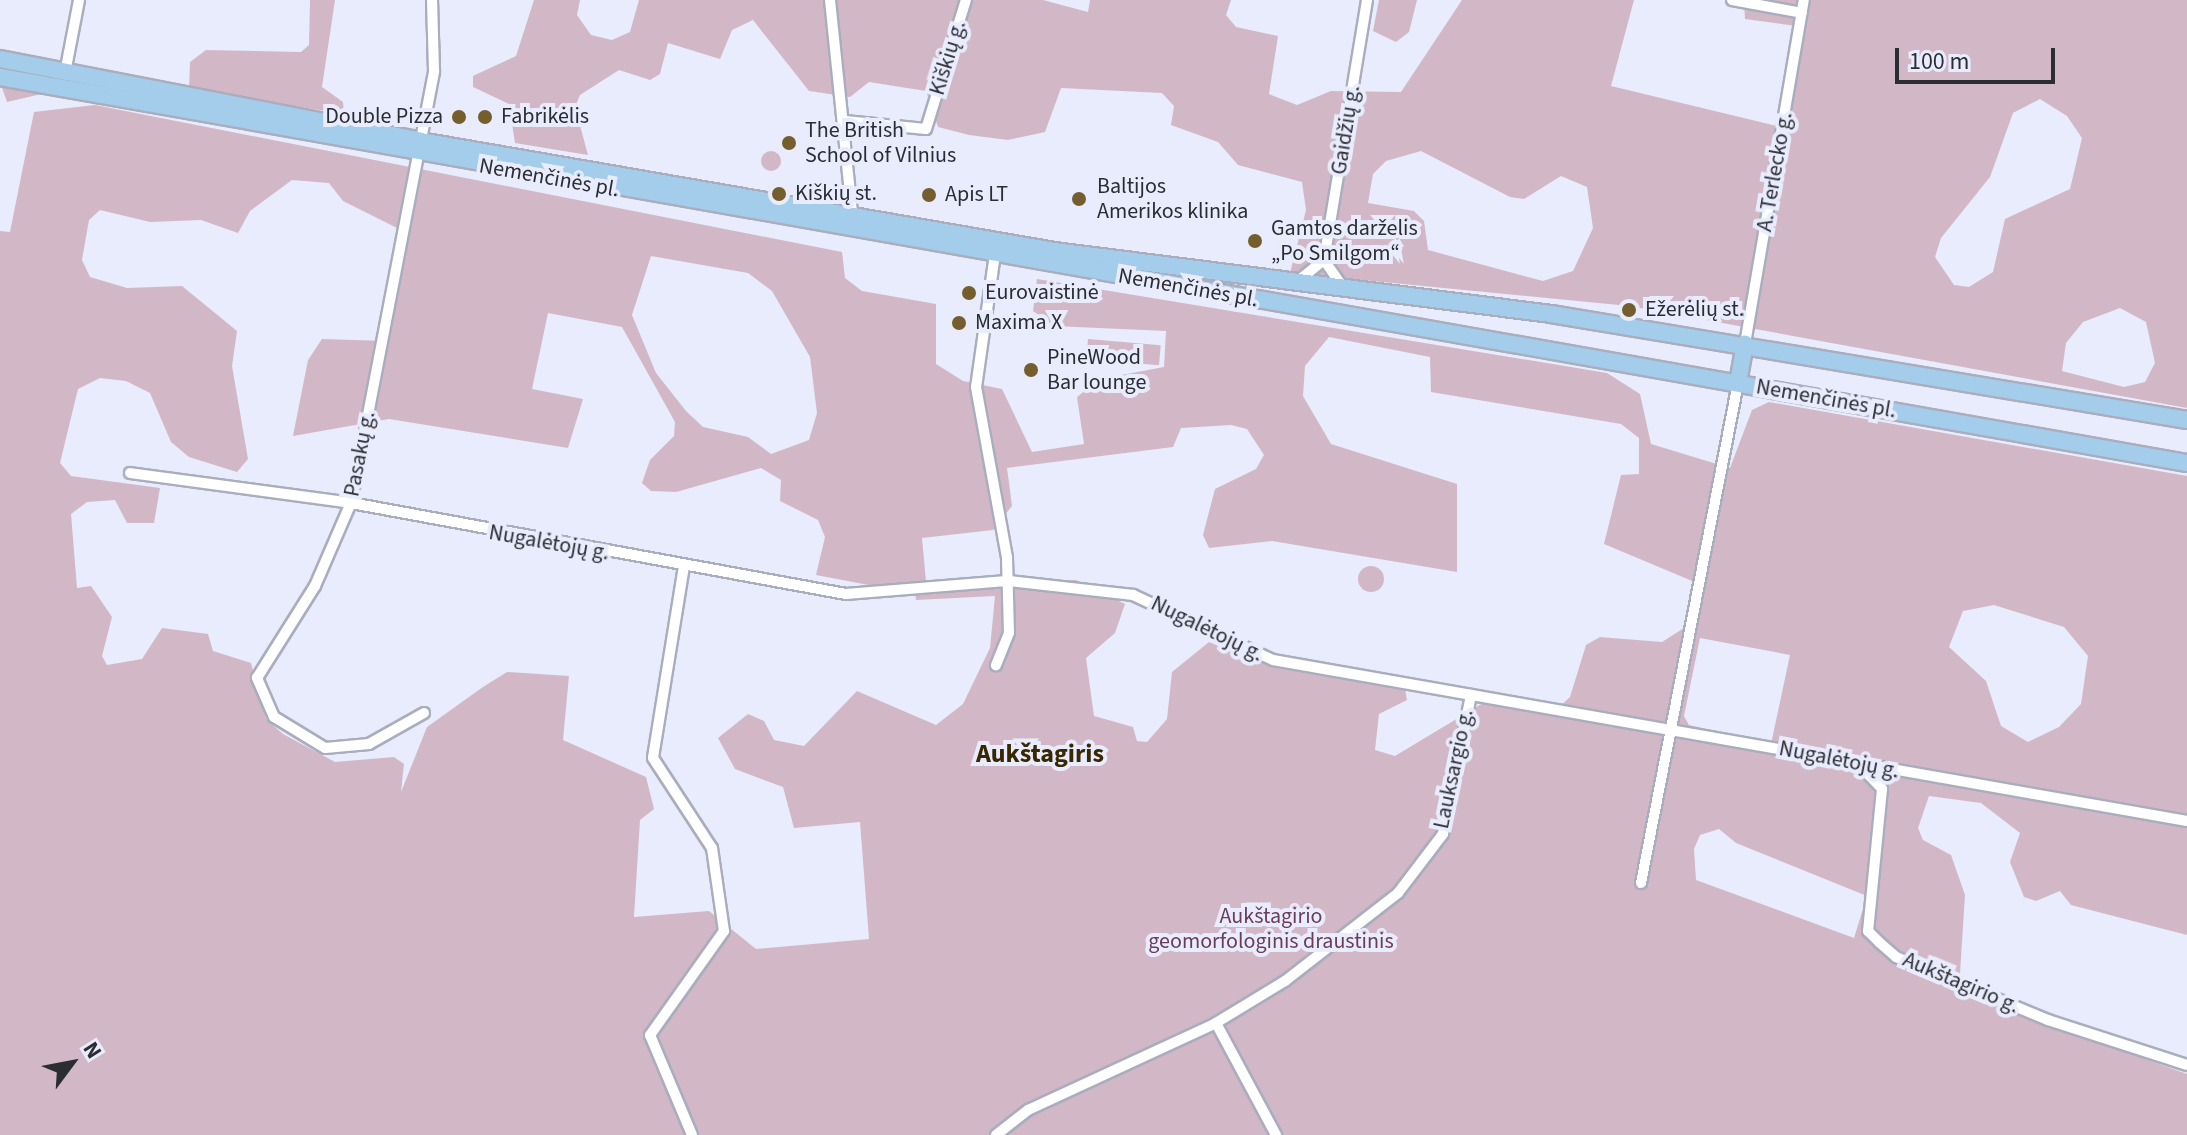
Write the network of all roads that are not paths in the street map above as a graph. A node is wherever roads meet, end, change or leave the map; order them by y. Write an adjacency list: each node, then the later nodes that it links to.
1 (79, 0): 10 (street)
2 (432, 0): 13 (street, Pasakų g.)
3 (830, 0): 12 (street)
4 (966, 0): 12 (street, Kiškių g.)
5 (1367, 0): 16 (street, Gaidžių g.)
6 (1732, 0): 8 (street)
7 (1804, 0): 8 (street, A. Terlecko g.)
8 (1802, 13): 19 (street, A. Terlecko g.)
9 (0, 59): 10 (main road, Nemenčinės pl.)
10 (65, 73): 13 (main road, Nemenčinės pl.)
11 (0, 77): 13 (main road, Nemenčinės pl.)
12 (845, 121): 14 (street)
13 (418, 148): 14 (main road, Nemenčinės pl.); 24 (street, Pasakų g.)
14 (852, 223): 15 (main road, Nemenčinės pl.); 17 (main road, Nemenčinės pl.)
15 (995, 254): 20 (main road, Nemenčinės pl.); 26 (street)
16 (1324, 260): 17 (street); 18 (street)
17 (1297, 281): 18 (main road, Nemenčinės pl.)
18 (1343, 288): 19 (main road, Nemenčinės pl.)
19 (1745, 344): 20 (main road); 21 (main road, Nemenčinės pl.)
20 (1738, 383): 22 (main road, Nemenčinės pl.); 30 (street)
21 (2187, 420)
22 (2187, 463)
23 (130, 473): 24 (street, Nugalėtojų g.)
24 (351, 503): 25 (street, Nugalėtojų g.); 29 (street, Pasakų g.)
25 (684, 566): 26 (street, Nugalėtojų g.); 36 (street)
26 (1009, 581): 27 (street); 28 (street, Nugalėtojų g.)
27 (996, 666)
28 (1471, 695): 30 (street, Nugalėtojų g.); 34 (street, Lauksargio g.)
29 (424, 713)
30 (1675, 727): 31 (street, Nugalėtojų g.); 33 (street)
31 (1854, 764): 32 (street, Nugalėtojų g.); 35 (street, Aukštagirio g.)
32 (2187, 821)
33 (1641, 883)
34 (1216, 1023): 37 (street, Lauksargio g.); 38 (street)
35 (2187, 1065)
36 (692, 1135)
37 (996, 1135)
38 (1276, 1135)

